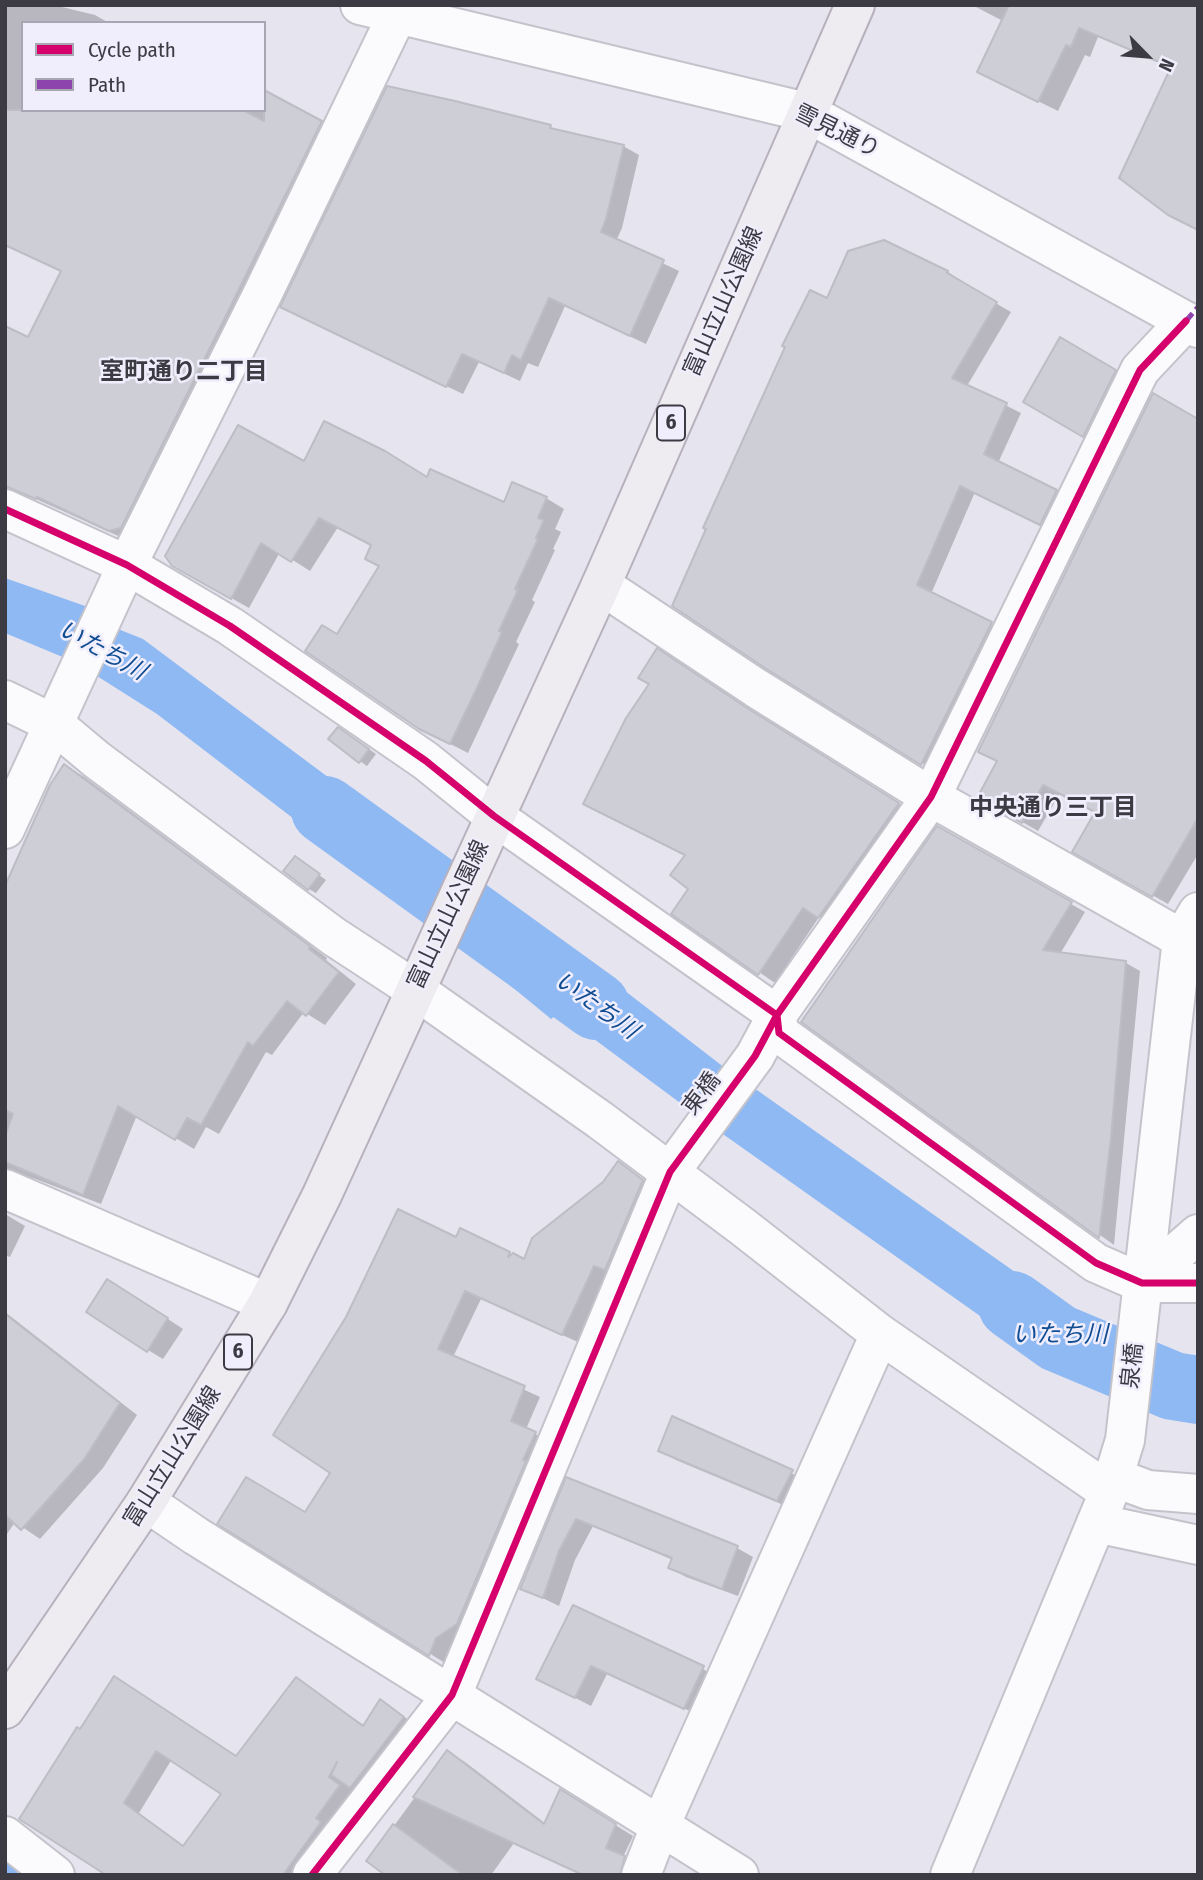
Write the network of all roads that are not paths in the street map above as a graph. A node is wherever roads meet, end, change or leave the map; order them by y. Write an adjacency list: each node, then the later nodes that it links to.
1 (360, 5): 3 (street, 雪見通り)
2 (855, 5): 4 (main road, 富山立山公園線 / 6)
3 (400, 10): 4 (street, 雪見通り); 7 (street)
4 (806, 112): 5 (street, 雪見通り); 8 (main road, 富山立山公園線 / 6)
5 (1192, 324): 11 (street, 東橋)
6 (5, 509): 7 (street)
7 (127, 565): 10 (street); 12 (street)
8 (601, 585): 11 (street); 12 (main road, 富山立山公園線 / 6)
9 (5, 700): 10 (street)
10 (54, 724): 13 (street); 15 (street)
11 (931, 797): 14 (street); 16 (street, 東橋)
12 (489, 828): 15 (main road, 富山立山公園線 / 6); 16 (street)
13 (5, 829)
14 (1190, 926): 21 (street, 泉橋)
15 (420, 979): 17 (street); 22 (main road, 富山立山公園線 / 6)
16 (777, 1015): 17 (street, 東橋); 21 (street)
17 (675, 1164): 23 (street); 28 (street, 東橋)
18 (5, 1189): 22 (street)
19 (1198, 1234): 21 (street)
20 (1198, 1283): 21 (street)
21 (1142, 1288): 25 (street, 泉橋)
22 (268, 1303): 26 (main road, 富山立山公園線 / 6)
23 (880, 1334): 25 (street); 30 (street)
24 (1198, 1494): 25 (street)
25 (1106, 1497): 27 (street); 36 (street, 泉橋)
26 (146, 1502): 28 (street); 29 (main road, 富山立山公園線 / 6)
27 (1198, 1545)
28 (452, 1695): 30 (street); 33 (street, 東橋)
29 (5, 1709)
30 (660, 1826): 34 (street); 35 (street)
31 (5, 1836): 32 (street)
32 (55, 1875)
33 (312, 1875)
34 (641, 1875)
35 (739, 1875)
36 (950, 1875)

